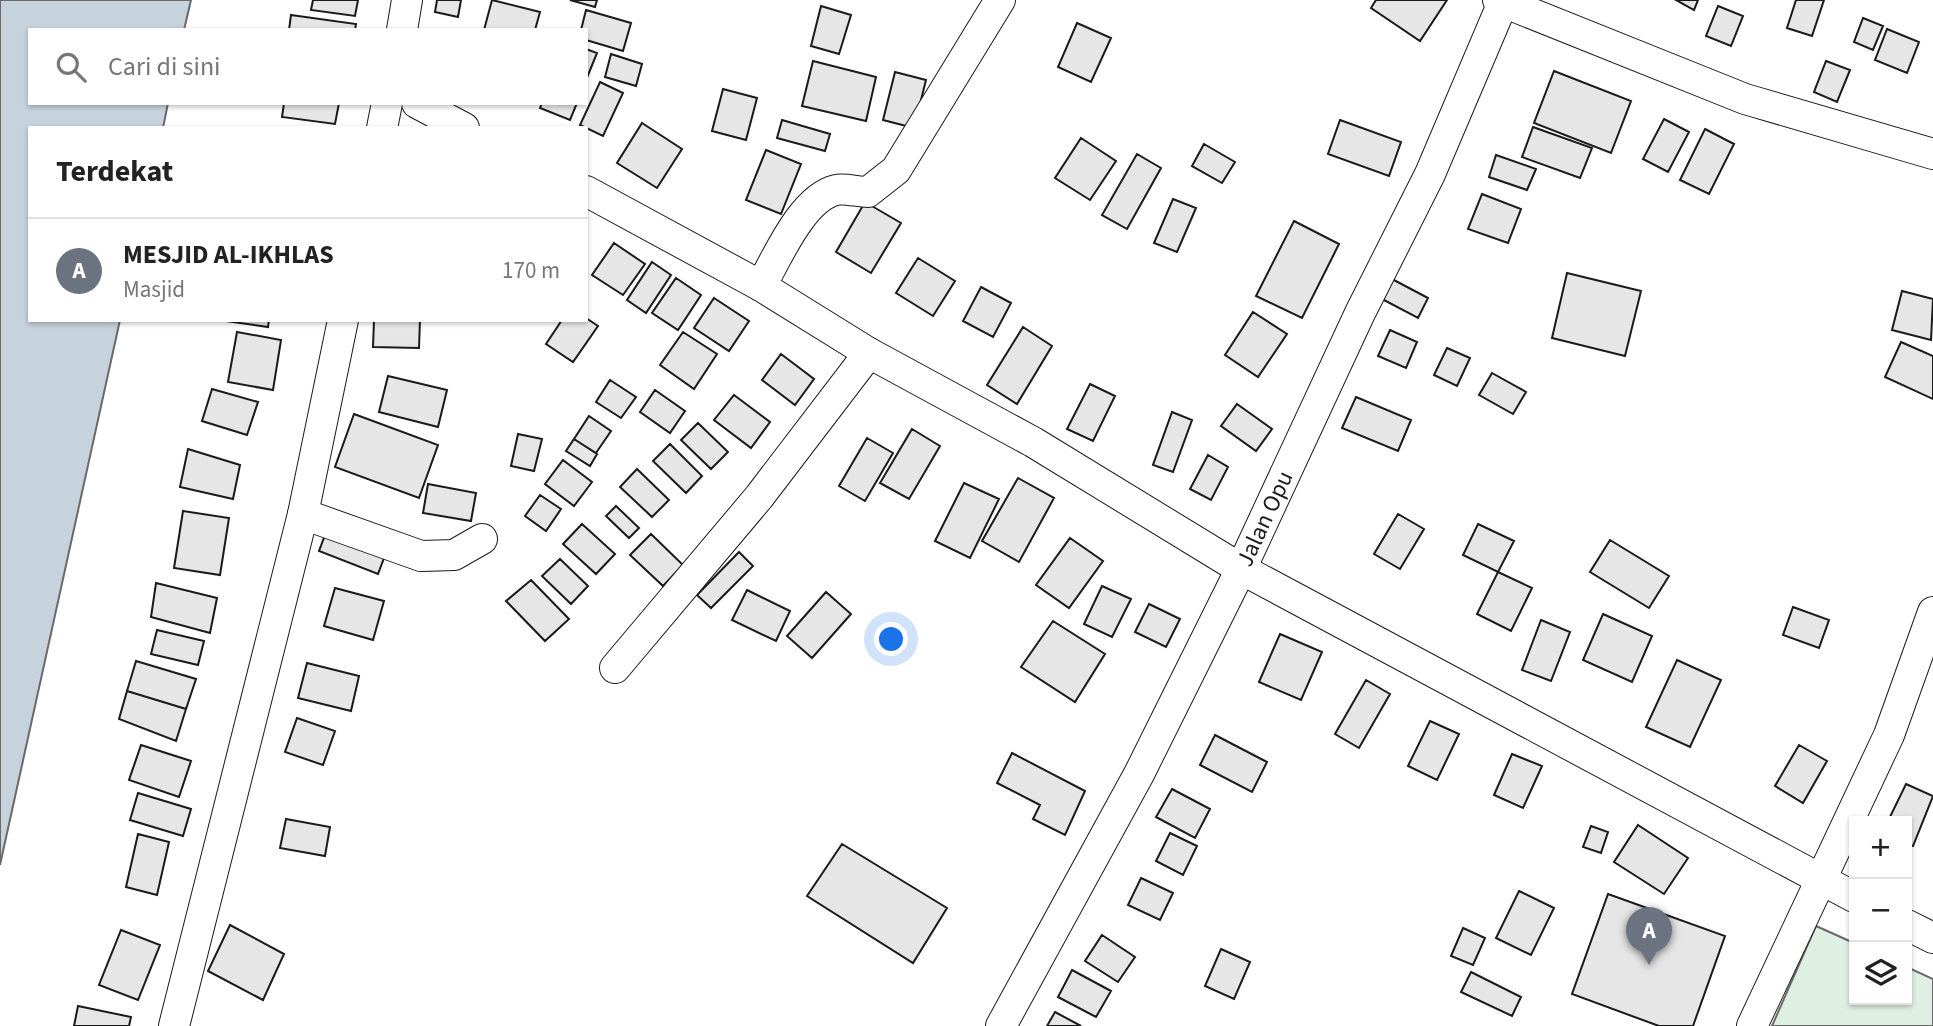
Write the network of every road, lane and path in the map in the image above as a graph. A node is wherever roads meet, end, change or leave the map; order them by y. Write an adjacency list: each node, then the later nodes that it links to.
1 (407, 0): 4 (street)
2 (1000, 0): 11 (street)
3 (1501, 1): 9 (street); 16 (street, Jalan Opu)
4 (402, 28)
5 (387, 105): 7 (street)
6 (421, 105): 8 (street)
7 (382, 126)
8 (460, 126)
9 (1933, 154)
10 (588, 192): 11 (street)
11 (761, 286): 13 (street)
12 (343, 322): 14 (street)
13 (869, 353): 16 (street); 18 (street)
14 (303, 514): 15 (street); 23 (street)
15 (482, 539)
16 (1241, 569): 19 (street); 24 (street, Jalan Opu)
17 (1933, 612): 19 (street)
18 (615, 668)
19 (1820, 879): 20 (street); 25 (street)
20 (1849, 894)
21 (1912, 928): 22 (street)
22 (1933, 938)
23 (174, 1026)
24 (1001, 1026)
25 (1752, 1026)

